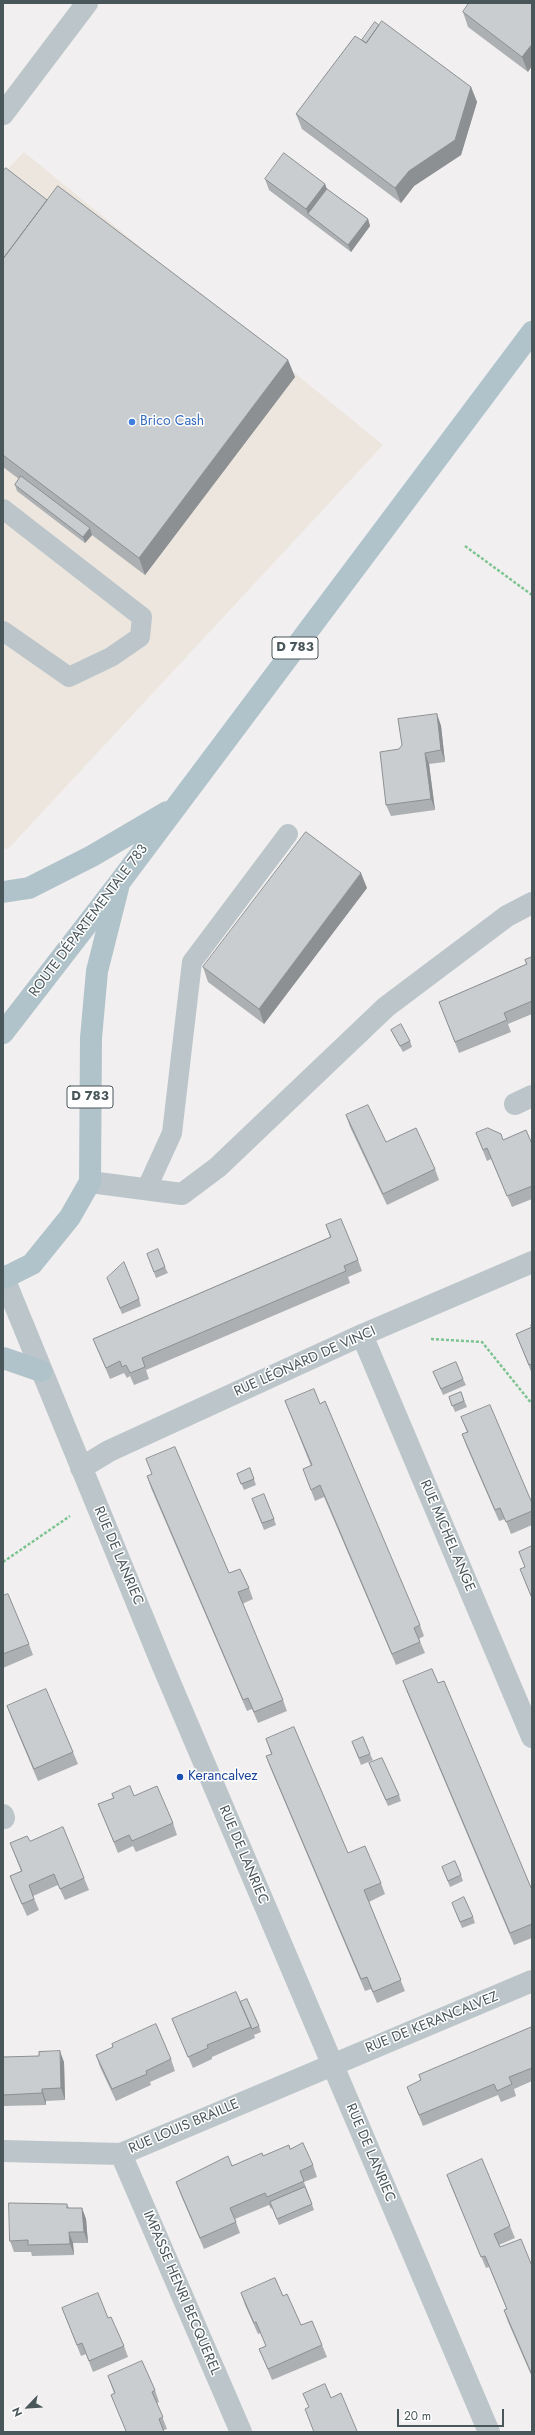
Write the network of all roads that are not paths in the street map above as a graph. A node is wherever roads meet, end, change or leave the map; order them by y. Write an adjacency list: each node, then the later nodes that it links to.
1 (87, 3): 2 (street)
2 (3, 114)
3 (532, 332): 6 (main road, D 783)
4 (3, 509): 5 (lane)
5 (3, 631)
6 (175, 807): 8 (main road, ROUTE DÉPARTEMENTALE 783 / D 783); 9 (main road)
7 (288, 834): 13 (lane)
8 (119, 882): 11 (main road, ROUTE DÉPARTEMENTALE 783 / D 783); 12 (main road, D 783)
9 (3, 892)
10 (532, 903): 13 (street)
11 (3, 1033)
12 (90, 1182): 13 (street); 15 (main road, D 783)
13 (146, 1190)
14 (532, 1262): 16 (street, RUE LÉONARD DE VINCI)
15 (4, 1277): 18 (street, RUE DE LANRIEC)
16 (362, 1335): 19 (street, RUE LÉONARD DE VINCI); 20 (street, RUE MICHEL ANGE)
17 (3, 1358): 18 (main road)
18 (41, 1371): 19 (street, RUE DE LANRIEC)
19 (81, 1468): 22 (street, RUE DE LANRIEC)
20 (532, 1738)
21 (532, 1982): 22 (street, RUE DE KERANCALVEZ)
22 (333, 2064): 24 (street, RUE LOUIS BRAILLE); 26 (street, RUE DE LANRIEC)
23 (3, 2151): 24 (street, RUE LOUIS BRAILLE)
24 (121, 2154): 25 (street, IMPASSE HENRI BECQUEREL)
25 (241, 2432)
26 (489, 2432)

